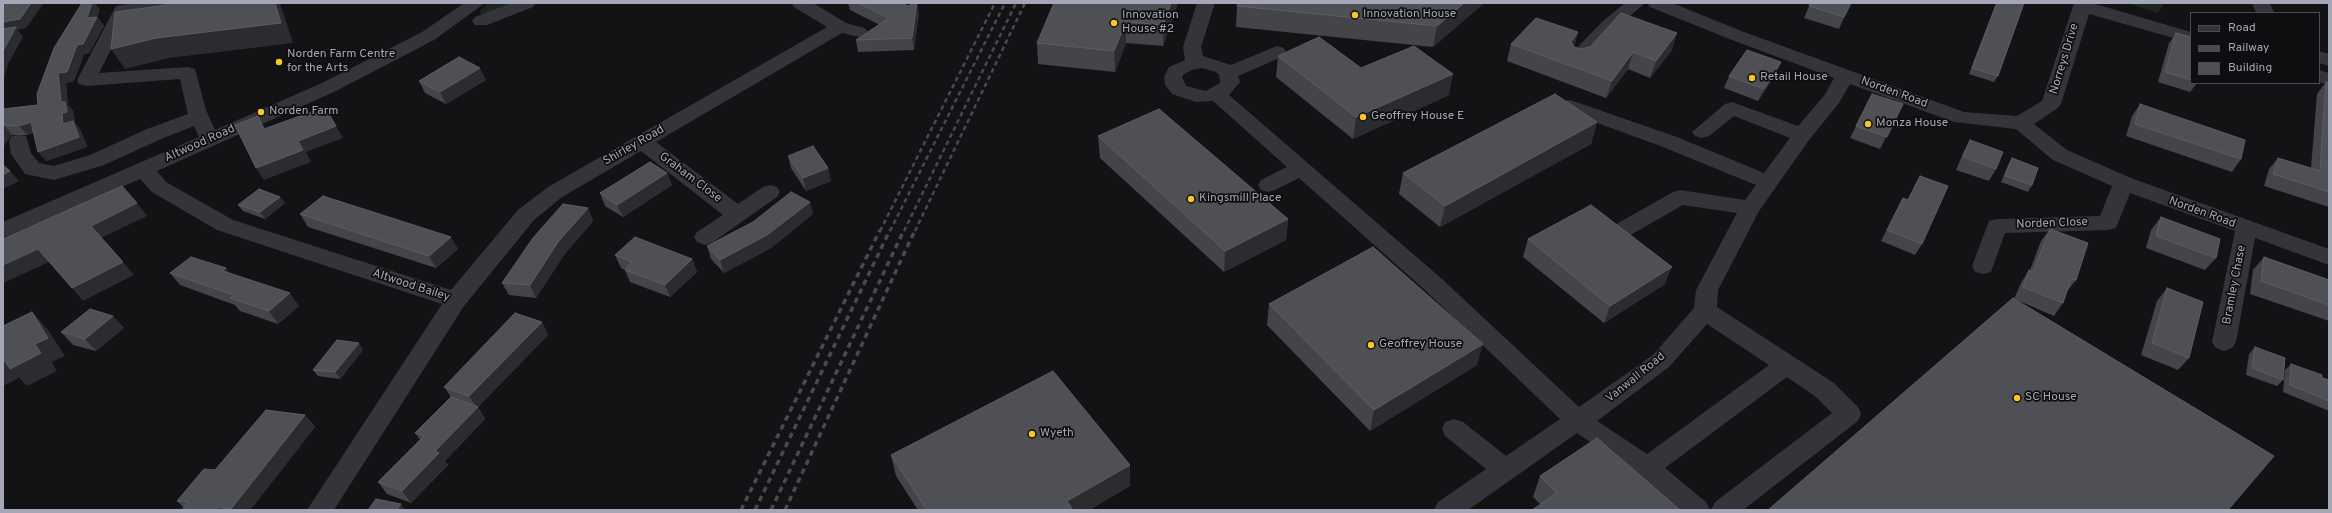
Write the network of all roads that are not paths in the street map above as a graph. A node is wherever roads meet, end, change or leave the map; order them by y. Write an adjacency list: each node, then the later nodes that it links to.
1 (167, 3): 22 (street)
2 (527, 3): 10 (street, Altwood Road)
3 (800, 3): 12 (street)
4 (1206, 3): 17 (street)
5 (1636, 3): 16 (street)
6 (1656, 3): 9 (street, Norden Road)
7 (2260, 3): 11 (street)
8 (2082, 4): 14 (street); 23 (street, Norreys Drive)
9 (1693, 10): 19 (street, Norden Road)
10 (479, 12): 26 (street, Altwood Road)
11 (2264, 12)
12 (840, 27): 13 (street); 28 (street, Shirley Road)
13 (859, 32)
14 (2190, 38)
15 (1276, 52): 18 (street)
16 (1577, 59)
17 (1195, 62): 18 (street); 20 (street)
18 (1228, 73): 20 (street)
19 (1845, 75): 23 (street, Norden Road); 25 (street)
20 (1216, 94): 30 (street)
21 (1569, 106): 31 (street)
22 (200, 117): 26 (street); 27 (street)
23 (2021, 123): 32 (street, Norden Road)
24 (1702, 132): 25 (street)
25 (1802, 136): 31 (street)
26 (210, 139): 29 (street, Altwood Road)
27 (19, 141)
28 (642, 142): 36 (street, Graham Close); 43 (street, Shirley Road)
29 (143, 169): 38 (street, Altwood Road); 43 (street, Altwood Bailey)
30 (1301, 169): 33 (street); 47 (street)
31 (1768, 182): 35 (street)
32 (2124, 183): 37 (street, Norden Road); 42 (street, Norden Close)
33 (1268, 185)
34 (770, 192): 36 (street)
35 (1750, 208): 39 (street); 44 (street)
36 (738, 215): 40 (street)
37 (2246, 229): 41 (street, Norden Road); 45 (street, Bramley Chase)
38 (3, 230)
39 (1619, 232)
40 (705, 238)
41 (2329, 257)
42 (1983, 266)
43 (456, 300): 51 (street, Altwood Bailey)
44 (1705, 311): 46 (street); 47 (street, Vanwall Road)
45 (2224, 342)
46 (1787, 364): 49 (street); 54 (street)
47 (1577, 420): 49 (street); 50 (street, Vanwall Road)
48 (1454, 429): 50 (street)
49 (1646, 468): 53 (street)
50 (1505, 470): 52 (street, Vanwall Road)
51 (320, 510)
52 (1447, 510)
53 (1697, 510)
54 (1724, 510)

